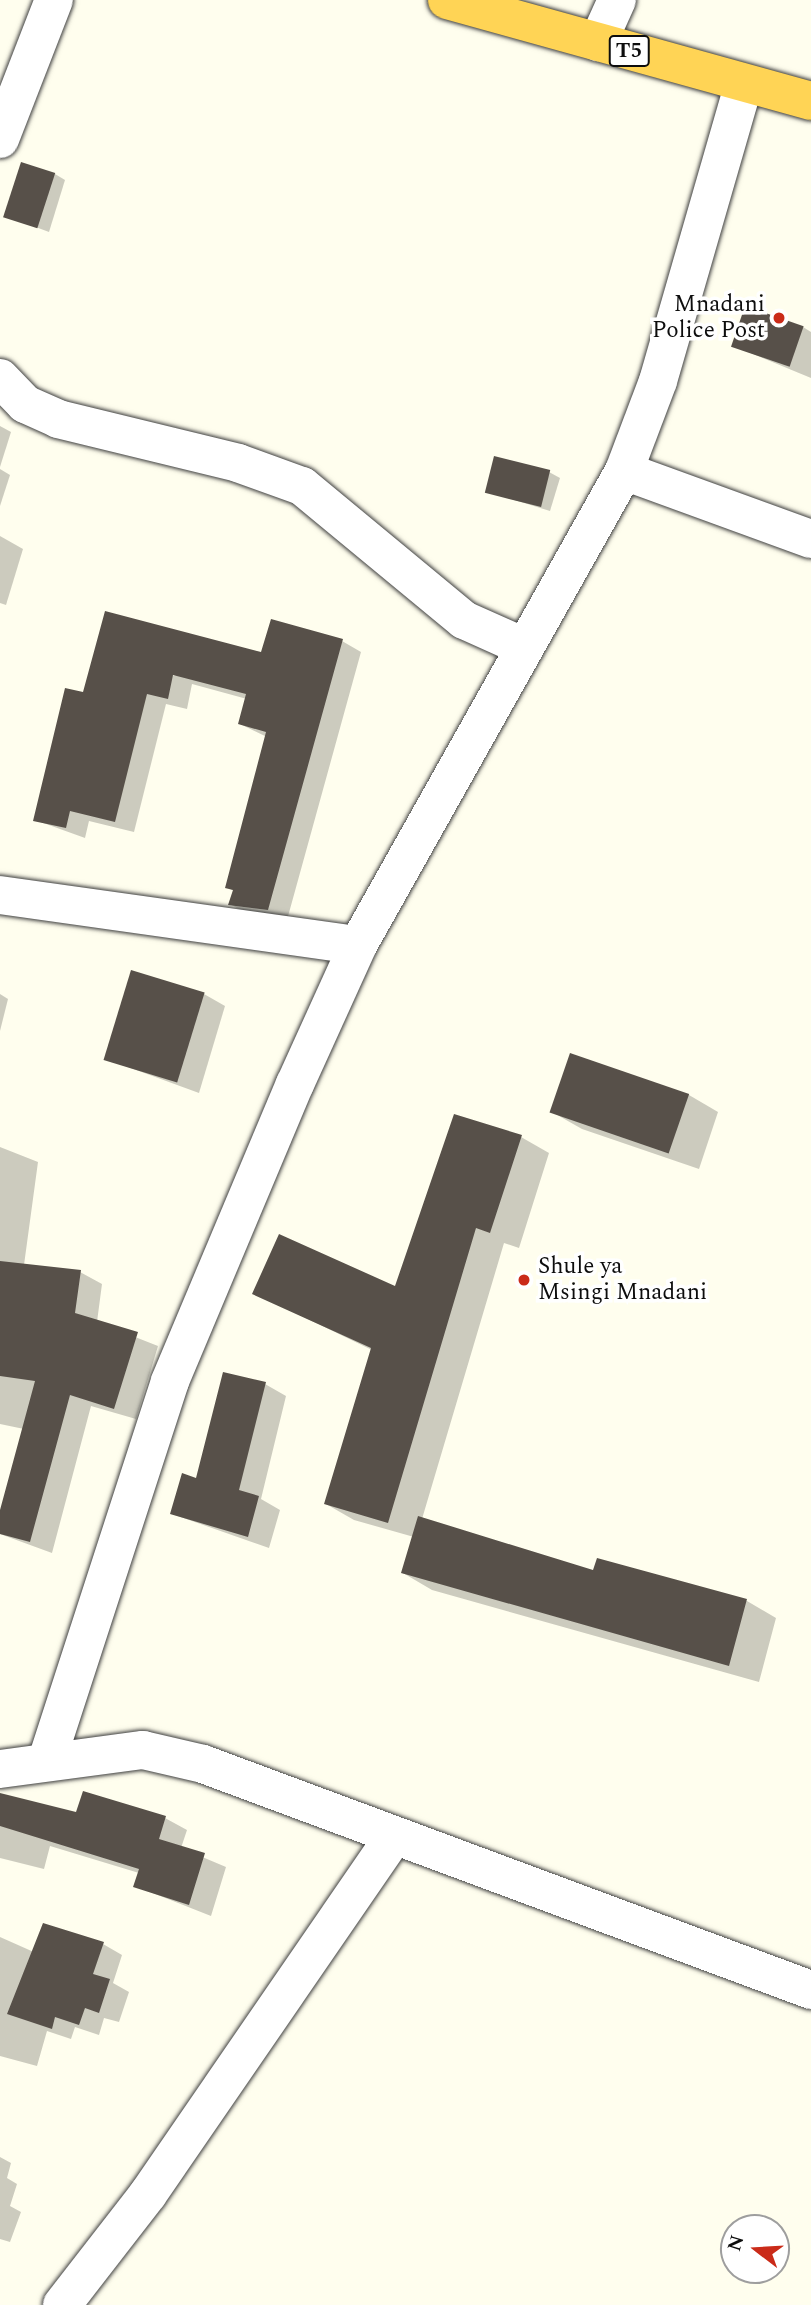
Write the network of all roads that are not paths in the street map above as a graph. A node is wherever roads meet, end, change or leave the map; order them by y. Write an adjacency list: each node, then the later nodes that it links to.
1 (54, 0): 7 (street)
2 (447, 0): 4 (highway, T5)
3 (617, 0): 4 (street)
4 (597, 42): 5 (highway, T5)
5 (744, 84): 6 (highway, T5); 9 (street)
6 (811, 101)
7 (0, 139)
8 (0, 378): 11 (street)
9 (624, 471): 10 (street); 11 (street)
10 (811, 540)
11 (522, 646): 13 (street)
12 (0, 895): 13 (street)
13 (358, 945): 14 (street)
14 (47, 1760): 15 (street); 16 (street)
15 (0, 1769)
16 (393, 1837): 17 (street); 18 (street)
17 (811, 1990)
18 (62, 2305)

